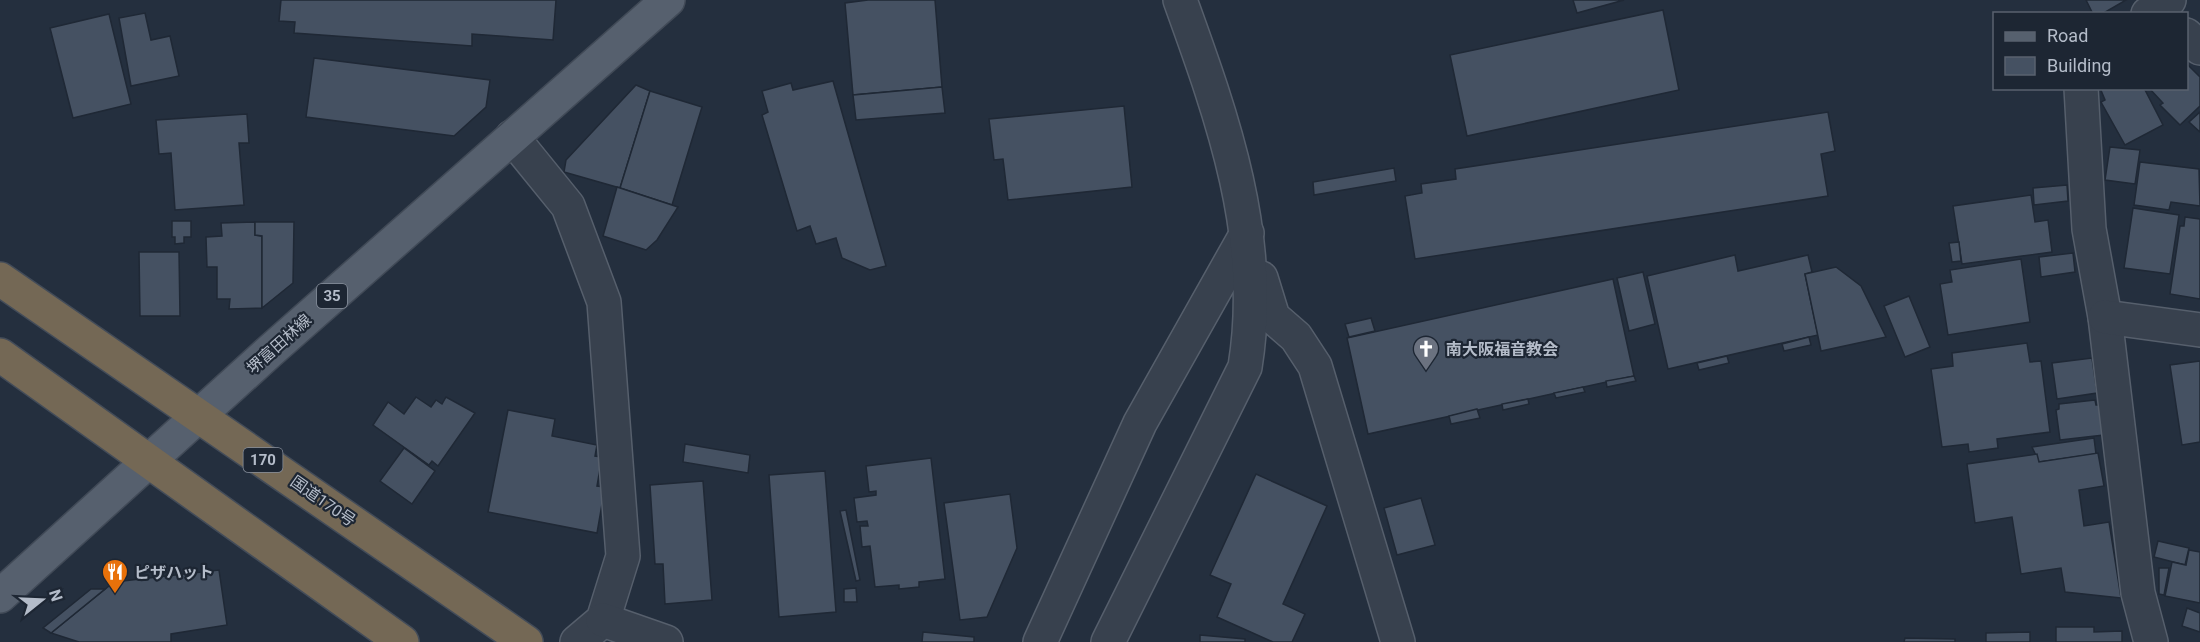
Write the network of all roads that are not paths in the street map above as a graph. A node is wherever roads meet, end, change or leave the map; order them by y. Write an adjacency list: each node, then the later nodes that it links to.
1 (668, 0): 6 (main road, 堺富田林線 / 35)
2 (1180, 0): 7 (street)
3 (2188, 36): 4 (street)
4 (2200, 48)
5 (2081, 90): 9 (street)
6 (512, 137): 12 (main road, 堺富田林線 / 35); 15 (street)
7 (1247, 234): 20 (street); 21 (street); 22 (street)
8 (0, 279): 12 (highway, 国道170号 / 170)
9 (2105, 317): 10 (street); 23 (street)
10 (2200, 330)
11 (0, 355): 13 (highway)
12 (199, 416): 13 (main road, 堺富田林線 / 35); 17 (highway, 国道170号 / 170)
13 (148, 461): 14 (main road, 堺富田林線 / 35); 16 (highway)
14 (0, 596)
15 (603, 620): 18 (street); 19 (street)
16 (402, 642)
17 (526, 642)
18 (577, 642)
19 (666, 642)
20 (1040, 642)
21 (1108, 642)
22 (1398, 642)
23 (2151, 642)

